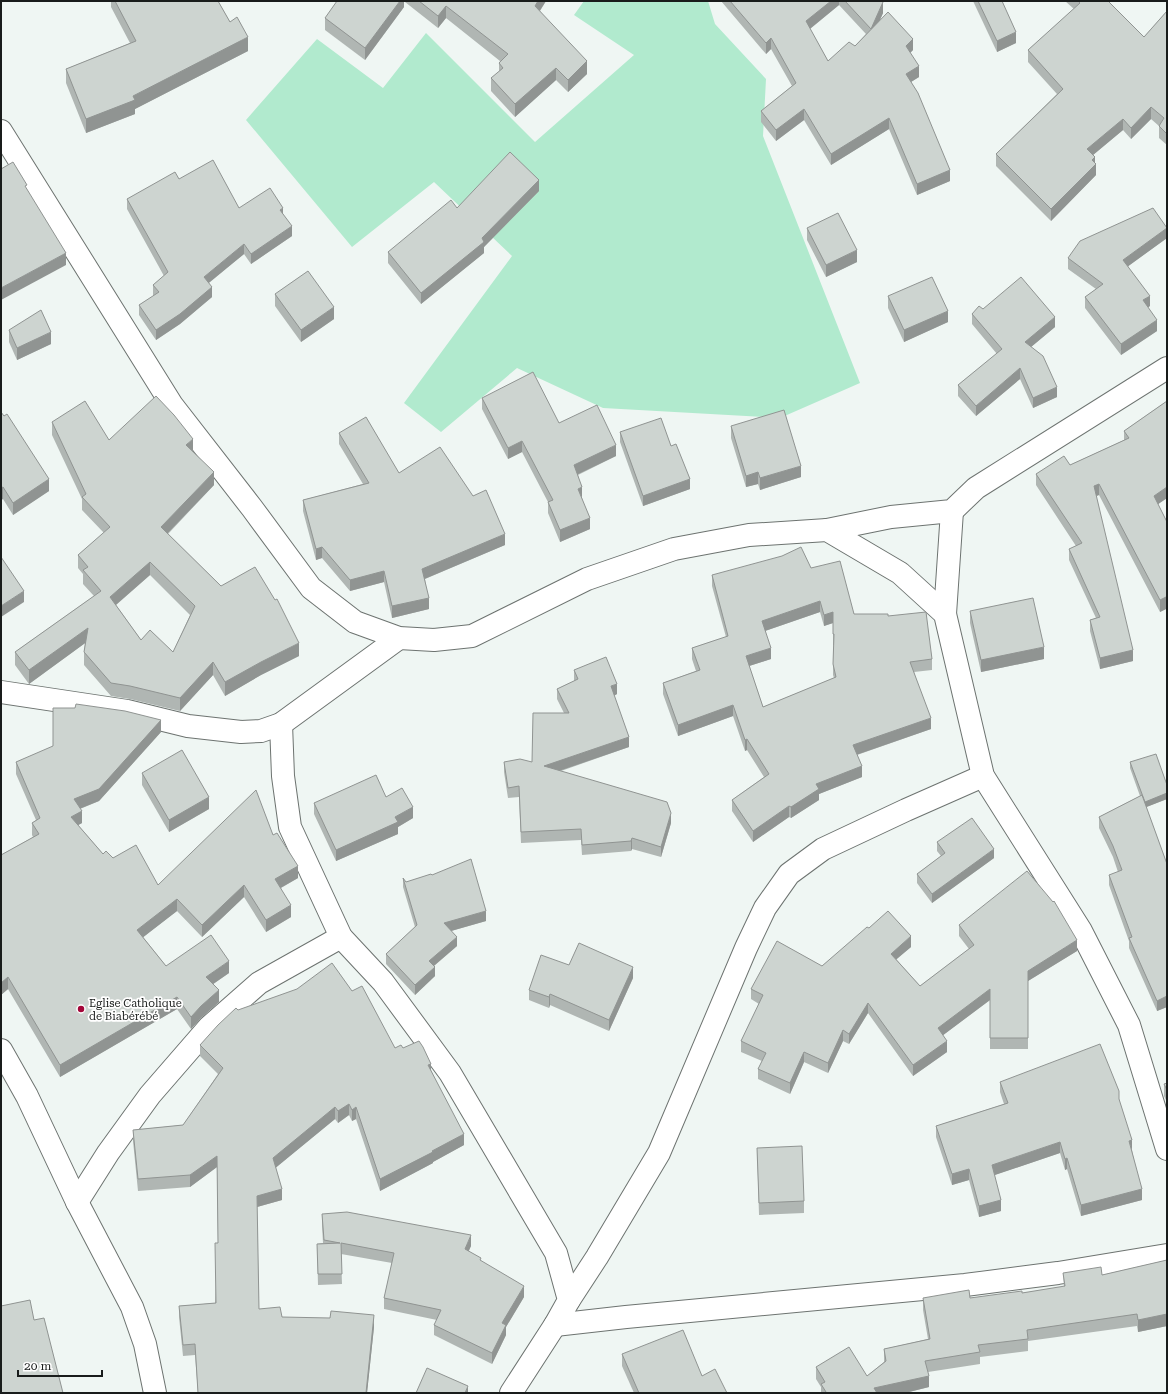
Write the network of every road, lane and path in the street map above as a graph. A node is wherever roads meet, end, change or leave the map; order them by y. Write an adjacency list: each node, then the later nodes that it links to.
1 (1, 131): 6 (street)
2 (1167, 368): 3 (street)
3 (952, 511): 4 (street); 5 (street)
4 (828, 530): 5 (street); 6 (street)
5 (946, 614): 9 (street)
6 (399, 638): 8 (street)
7 (1, 692): 8 (street)
8 (282, 724): 10 (street)
9 (983, 776): 12 (street); 15 (street)
10 (341, 937): 13 (street); 15 (street)
11 (1, 1050): 13 (street)
12 (1167, 1149)
13 (77, 1202): 17 (street)
14 (1167, 1255): 16 (street)
15 (569, 1300): 16 (street)
16 (555, 1325): 18 (street)
17 (155, 1393)
18 (511, 1393)

